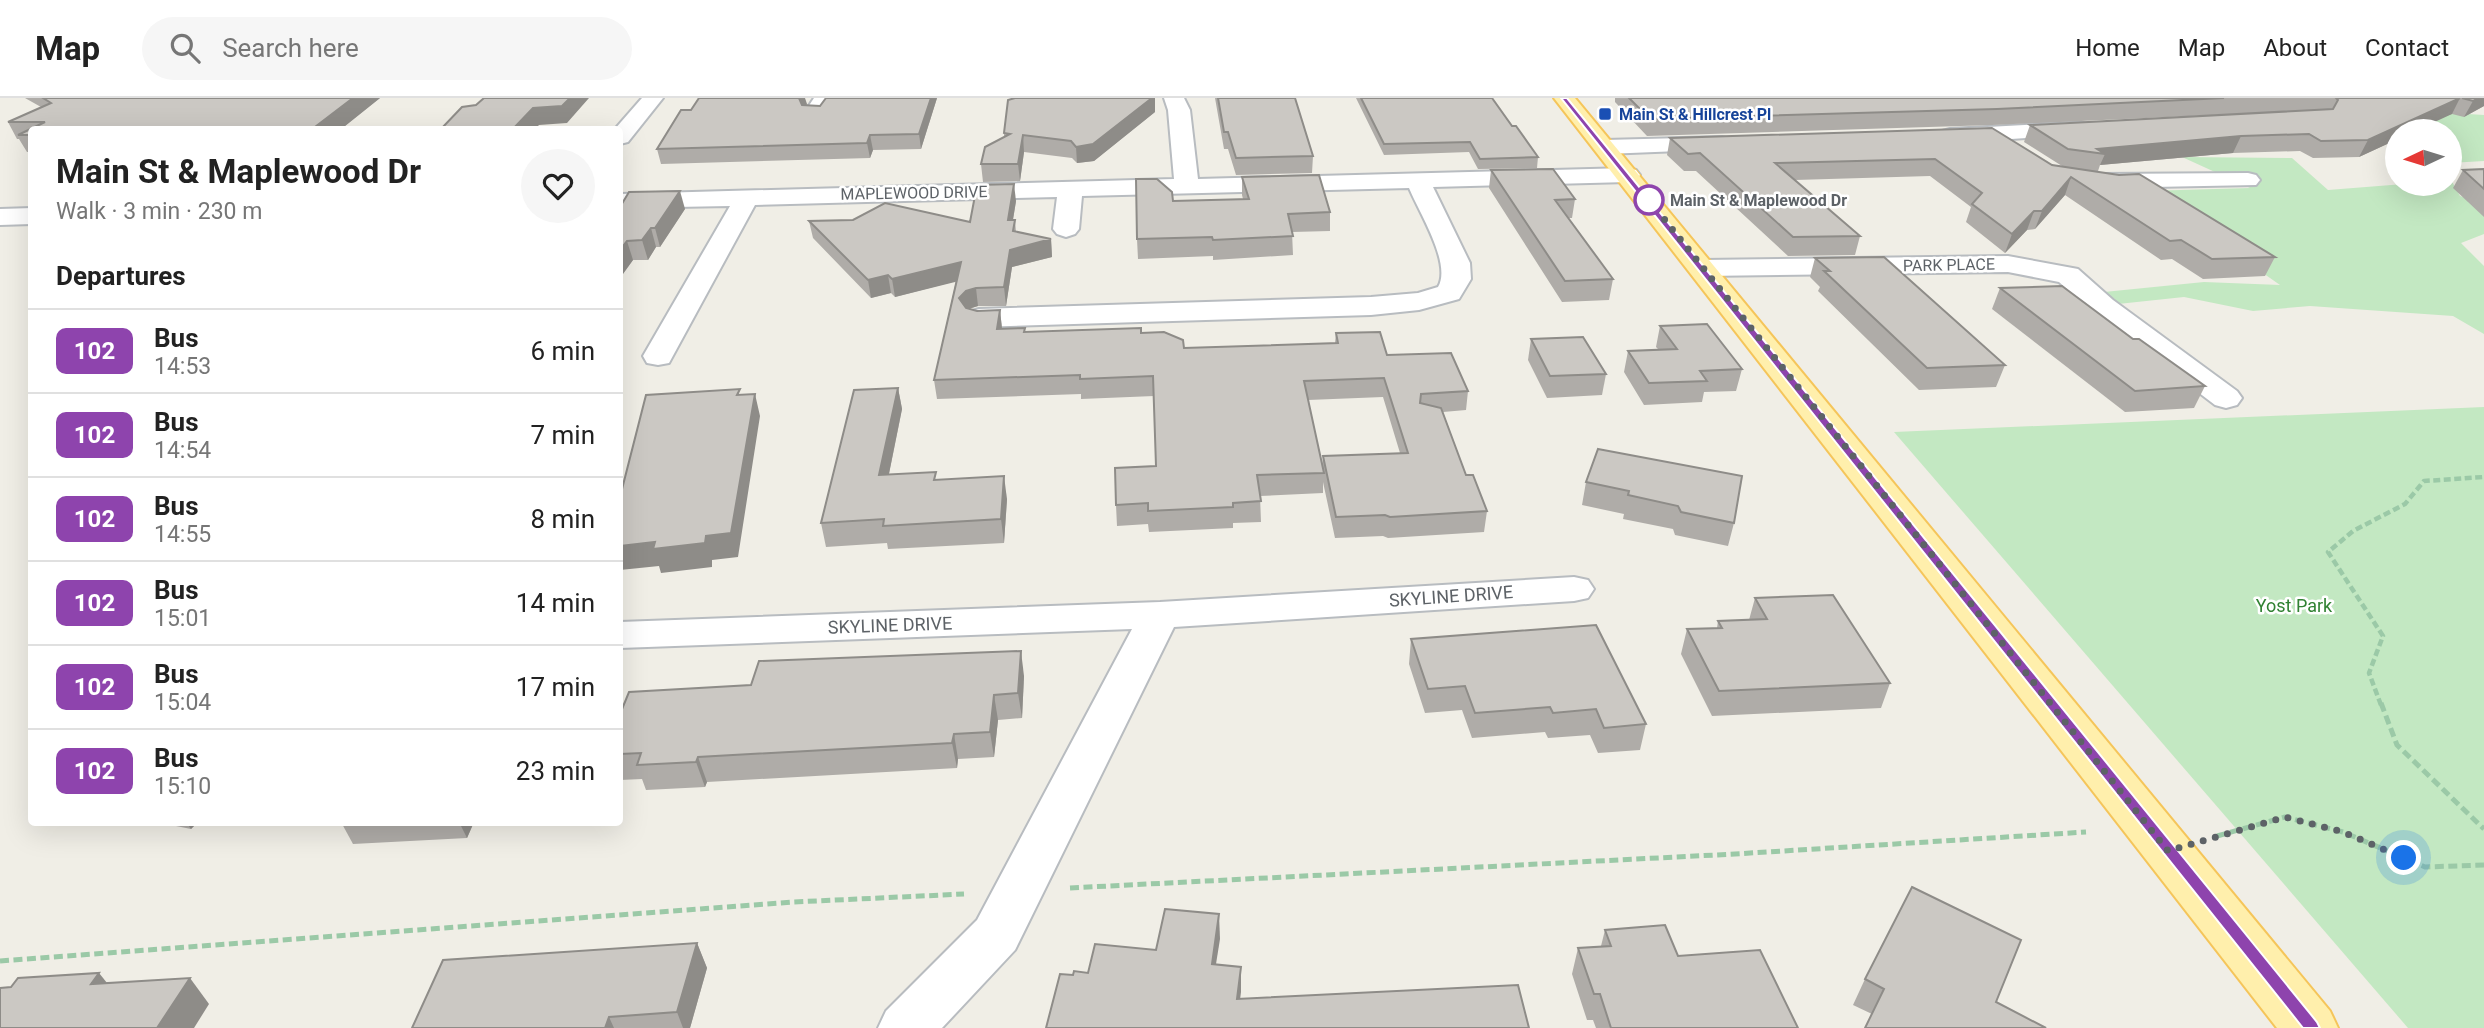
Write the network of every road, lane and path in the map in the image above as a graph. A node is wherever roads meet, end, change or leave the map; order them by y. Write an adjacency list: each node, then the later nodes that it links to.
1 (653, 98): 5 (street)
2 (1174, 98): 14 (street)
3 (1564, 98): 10 (main road)
4 (2097, 128): 6 (street)
5 (623, 133)
6 (1992, 135): 7 (street); 9 (street)
7 (1931, 137)
8 (1741, 143): 10 (street, MAPLEWOOD DRIVE)
9 (2023, 155)
10 (1617, 161): 12 (street, MAPLEWOOD DRIVE); 21 (main road)
11 (2077, 178): 13 (street)
12 (1417, 180): 14 (street, MAPLEWOOD DRIVE); 22 (street)
13 (2248, 180)
14 (1187, 186): 15 (street, MAPLEWOOD DRIVE)
15 (1070, 189): 16 (street, MAPLEWOOD DRIVE); 20 (street)
16 (747, 197): 17 (street, MAPLEWOOD DRIVE); 23 (street)
17 (623, 201)
18 (28, 216): 19 (street)
19 (0, 217)
20 (1066, 229)
21 (1703, 268): 24 (street, PARK PLACE); 30 (main road)
22 (979, 318)
23 (658, 356)
24 (2226, 398)
25 (2484, 477): 29 (path)
26 (1574, 589): 27 (street, SKYLINE DRIVE)
27 (1160, 615): 28 (street, SKYLINE DRIVE); 32 (street)
28 (623, 635)
29 (2484, 829)
30 (2168, 851): 31 (path); 33 (main road)
31 (2484, 865)
32 (906, 1028)
33 (2310, 1028)

